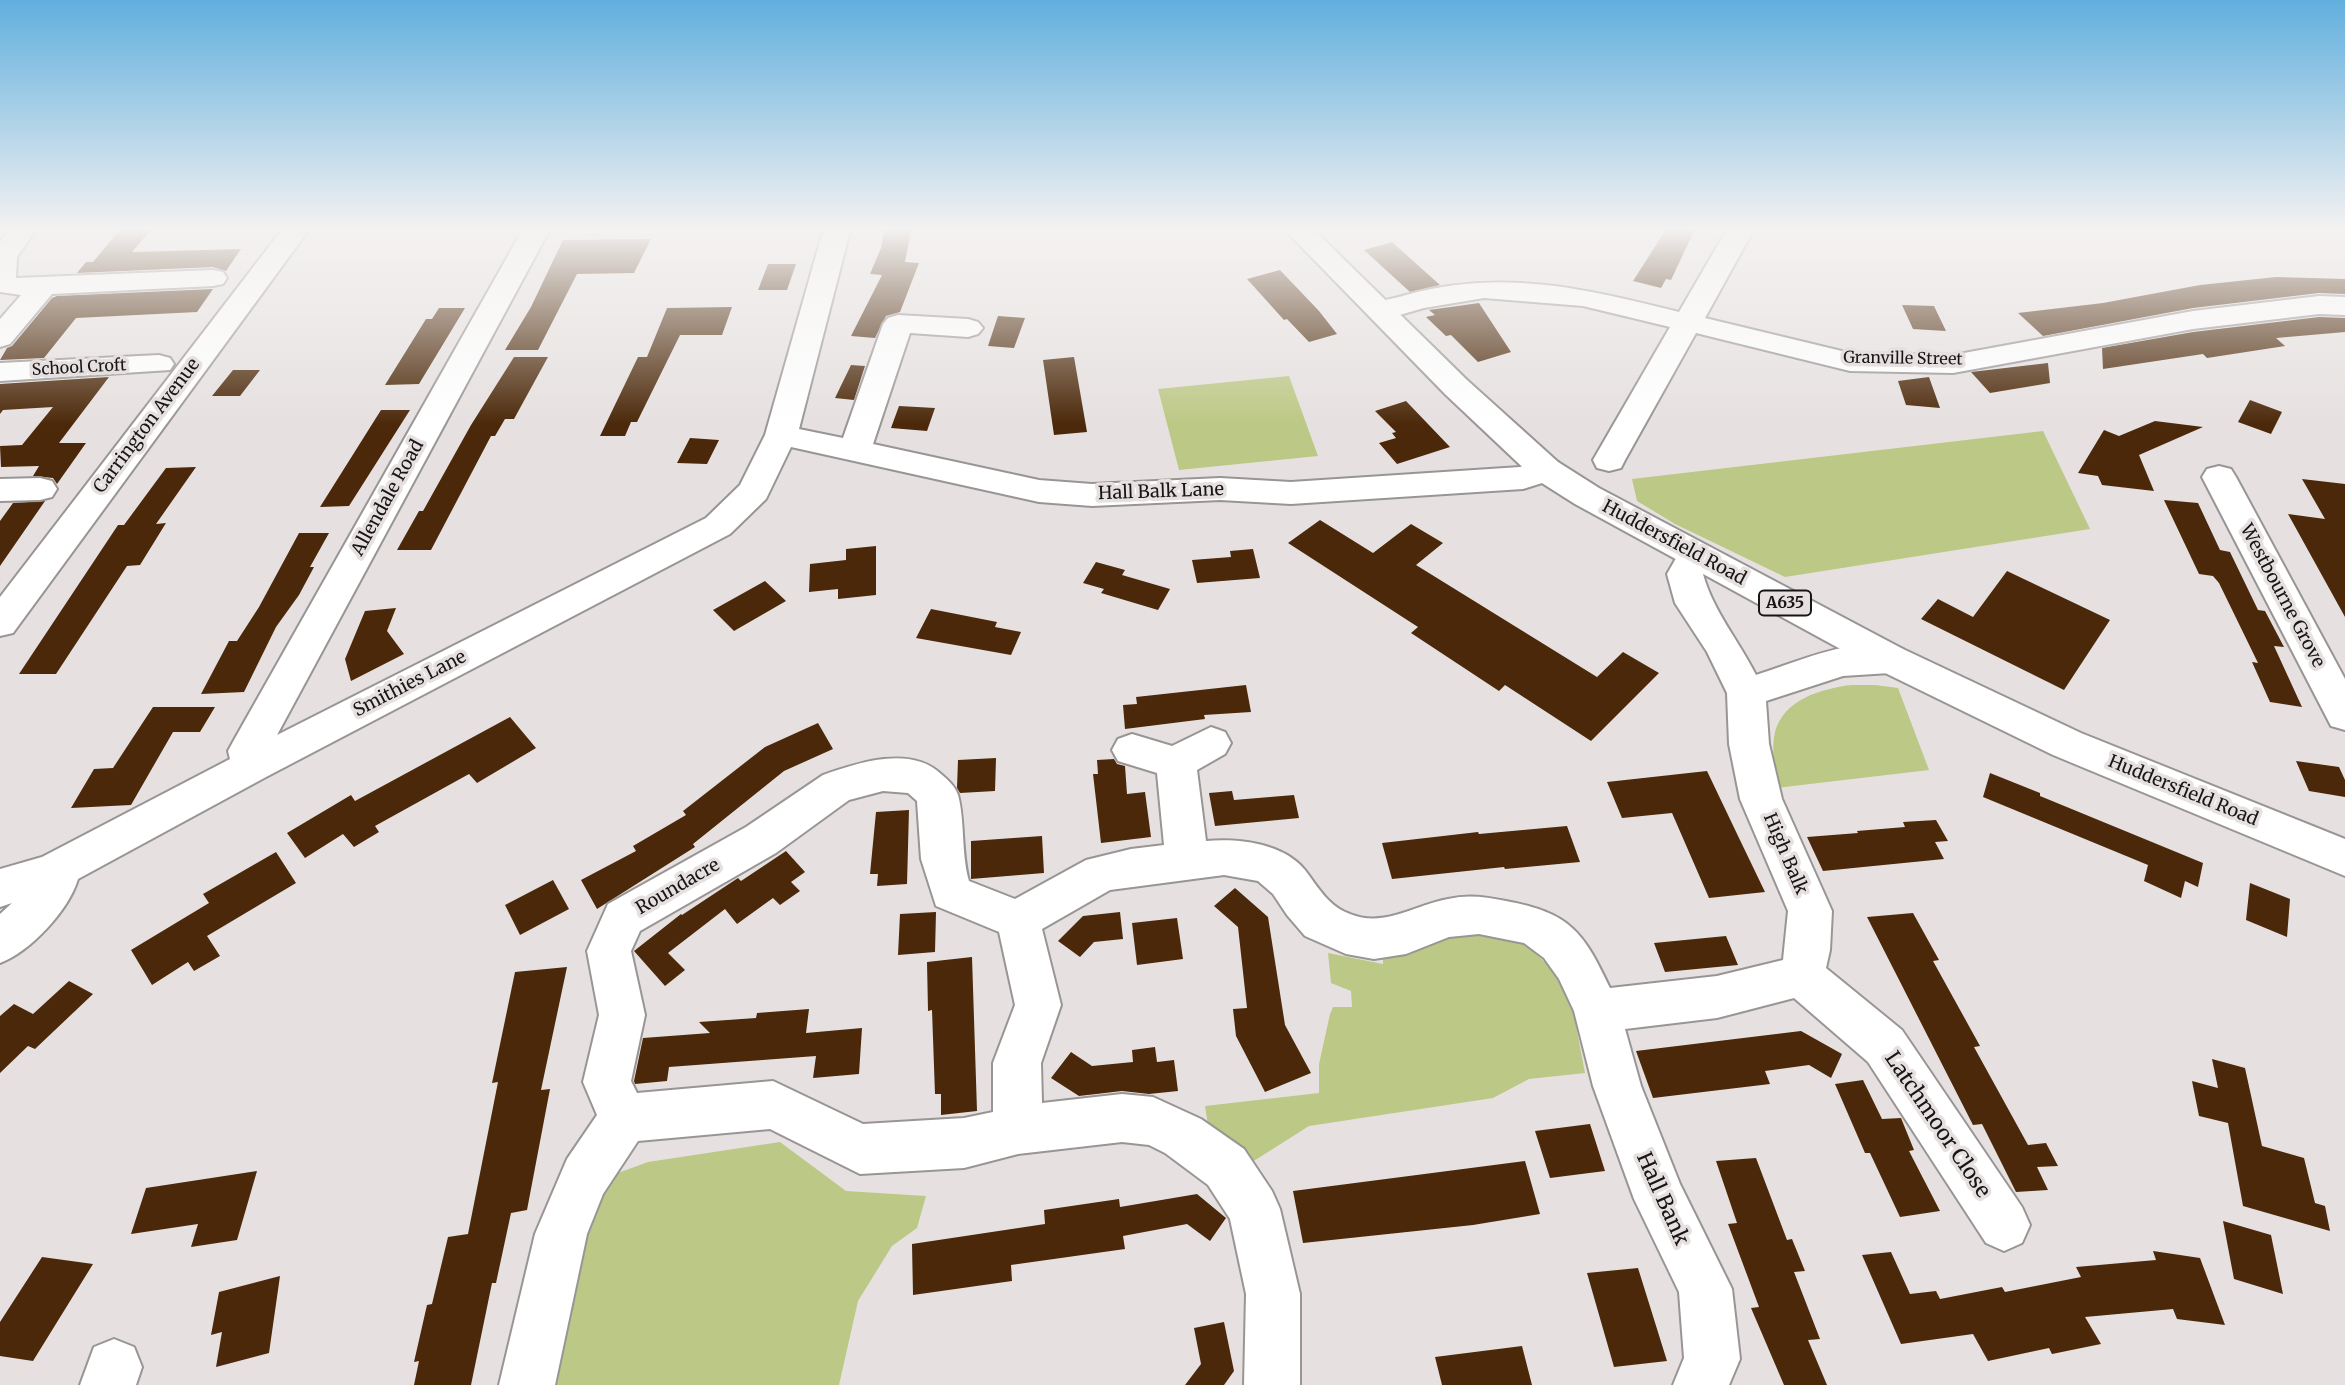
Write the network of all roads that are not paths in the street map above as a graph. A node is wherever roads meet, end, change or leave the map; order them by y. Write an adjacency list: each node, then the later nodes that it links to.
1 (36, 296): 13 (main road)
2 (246, 296): 24 (main road, Carrington Avenue)
3 (500, 296): 31 (main road, Allendale Road)
4 (819, 296): 16 (main road, Smithies Lane)
5 (1366, 296): 10 (main road, Huddersfield Road / A635)
6 (1445, 296): 10 (main road, Granville Street)
7 (1566, 296): 11 (main road, Granville Street)
8 (1703, 296): 11 (main road)
9 (2345, 306): 11 (main road, Granville Street)
10 (1382, 311): 19 (main road, Huddersfield Road / A635)
11 (1687, 323): 18 (main road)
12 (968, 328): 17 (main road)
13 (0, 338)
14 (0, 372): 15 (main road, School Croft)
15 (140, 389)
16 (781, 435): 17 (main road, Hall Balk Lane); 31 (main road, Smithies Lane)
17 (855, 451): 19 (main road, Hall Balk Lane)
18 (1609, 460)
19 (1546, 470): 23 (main road, Huddersfield Road / A635)
20 (2219, 477): 27 (main road, Westbourne Grove)
21 (40, 489): 22 (main road)
22 (0, 490)
23 (1695, 555): 25 (main road, Huddersfield Road / A635); 26 (main road, High Balk)
24 (0, 623)
25 (1890, 659): 26 (main road); 32 (main road, Huddersfield Road / A635)
26 (1746, 693): 38 (main road, High Balk)
27 (2345, 715)
28 (1211, 743): 30 (main road)
29 (1132, 750): 30 (main road)
30 (1176, 763): 33 (main road)
31 (252, 766): 34 (main road, Smithies Lane)
32 (2345, 858)
33 (1187, 861): 36 (main road, Hall Bank); 39 (main road, Hall Bank)
34 (53, 872): 35 (main road, Smithies Lane); 37 (main road)
35 (0, 888)
36 (1018, 920): 40 (main road, Roundacre); 41 (main road)
37 (0, 943)
38 (1801, 976): 39 (main road); 42 (main road, Latchmoor Close)
39 (1597, 1011): 45 (main road, Hall Bank)
40 (624, 1118): 41 (main road); 43 (main road)
41 (1018, 1130): 44 (main road)
42 (2004, 1225)
43 (527, 1385)
44 (1272, 1385)
45 (1701, 1385)

